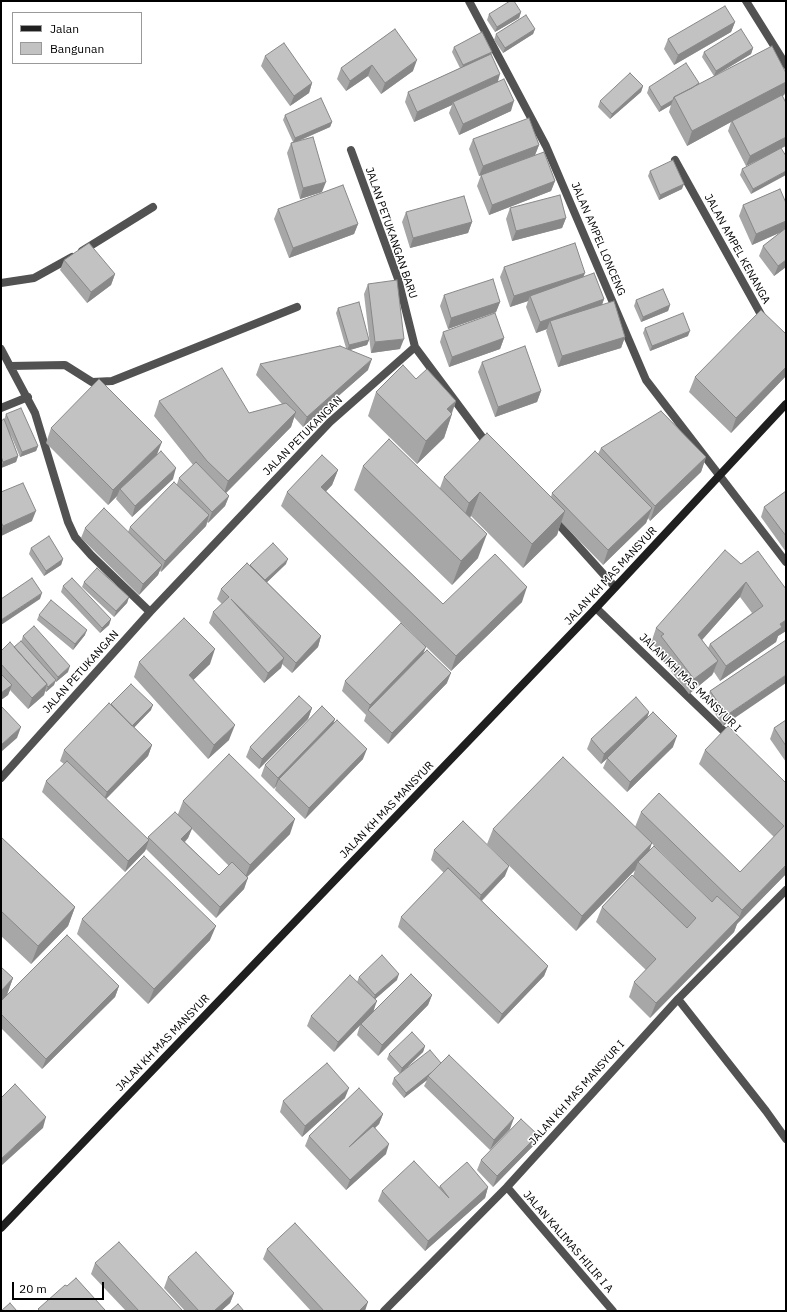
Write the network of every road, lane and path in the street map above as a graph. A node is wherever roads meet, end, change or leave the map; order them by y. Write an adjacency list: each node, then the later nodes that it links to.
1 (469, 1): 17 (street, JALAN AMPEL LONCENG)
2 (746, 1): 3 (street)
3 (786, 65)
4 (351, 150): 10 (street, JALAN PETUKANGAN BARU)
5 (675, 160): 9 (street, JALAN AMPEL KENANGA)
6 (153, 207): 7 (street)
7 (1, 283)
8 (297, 307): 12 (street)
9 (768, 324)
10 (415, 346): 16 (street); 22 (street, JALAN PETUKANGAN)
11 (1, 349): 12 (street)
12 (10, 366): 13 (street)
13 (28, 397): 15 (street); 22 (street)
14 (786, 404): 17 (street, JALAN KH MAS MANSYUR)
15 (1, 408)
16 (496, 454)
17 (720, 475): 19 (street, JALAN AMPEL LONCENG); 20 (street, JALAN KH MAS MANSYUR)
18 (548, 512): 20 (street)
19 (786, 562)
20 (615, 587): 21 (street, JALAN KH MAS MANSYUR)
21 (596, 608): 23 (street, JALAN KH MAS MANSYUR I); 29 (street, JALAN KH MAS MANSYUR)
22 (150, 612): 24 (street, JALAN PETUKANGAN)
23 (736, 743)
24 (1, 778)
25 (786, 890): 26 (street, JALAN KH MAS MANSYUR I)
26 (678, 999): 27 (street); 28 (street, JALAN KH MAS MANSYUR I)
27 (786, 1139)
28 (507, 1187): 30 (street, JALAN KH MAS MANSYUR I); 31 (street, JALAN KALIMAS HILIR I A)
29 (1, 1228)
30 (384, 1311)
31 (613, 1311)

